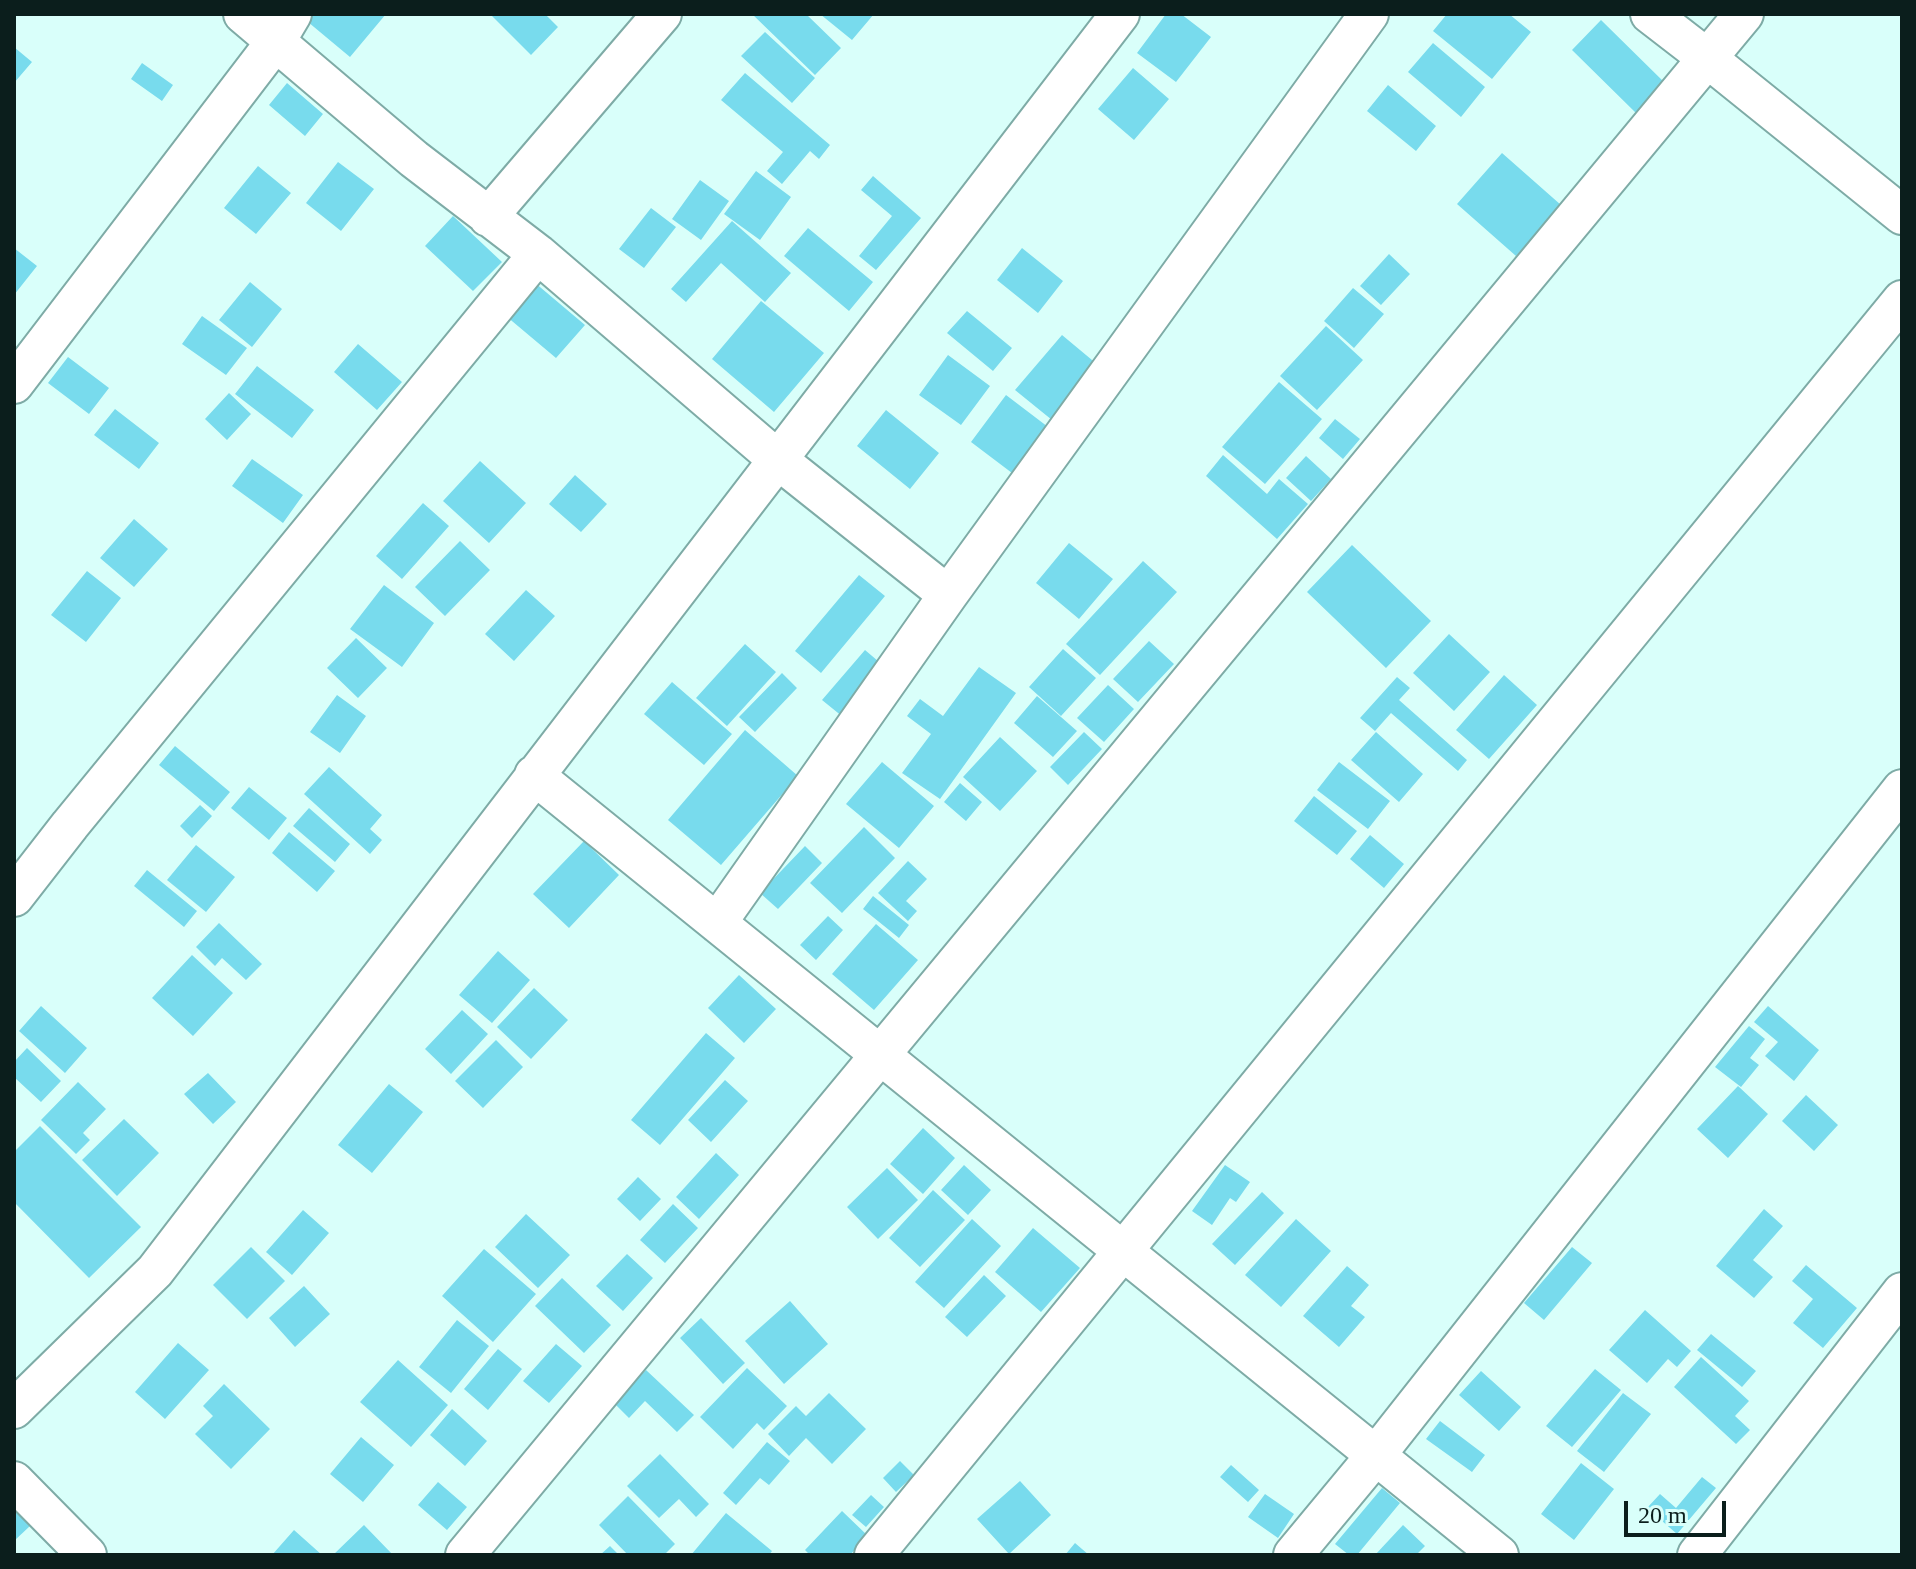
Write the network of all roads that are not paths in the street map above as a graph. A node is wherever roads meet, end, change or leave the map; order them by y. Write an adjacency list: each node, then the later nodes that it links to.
1 (243, 14): 7 (street)
2 (662, 14): 10 (street)
3 (1120, 14): 14 (street)
4 (1369, 14): 15 (street)
5 (1650, 14): 8 (street)
6 (1744, 14): 8 (street)
7 (284, 27): 10 (street); 13 (street)
8 (1707, 58): 9 (street); 20 (street)
9 (1902, 215)
10 (488, 217): 11 (street)
11 (538, 254): 14 (street); 18 (street)
12 (1902, 300): 21 (street)
13 (14, 384)
14 (777, 459): 15 (street); 16 (street)
15 (948, 595): 19 (street)
16 (534, 775): 19 (street); 23 (street)
17 (1902, 789): 24 (street)
18 (14, 897)
19 (717, 923): 20 (street)
20 (880, 1054): 21 (street); 27 (street)
21 (1123, 1251): 24 (street); 28 (street)
22 (1902, 1292): 31 (street)
23 (14, 1409)
24 (1376, 1455): 29 (street); 30 (street)
25 (14, 1481): 26 (street)
26 (87, 1555)
27 (465, 1555)
28 (874, 1555)
29 (1293, 1555)
30 (1499, 1555)
31 (1697, 1555)

